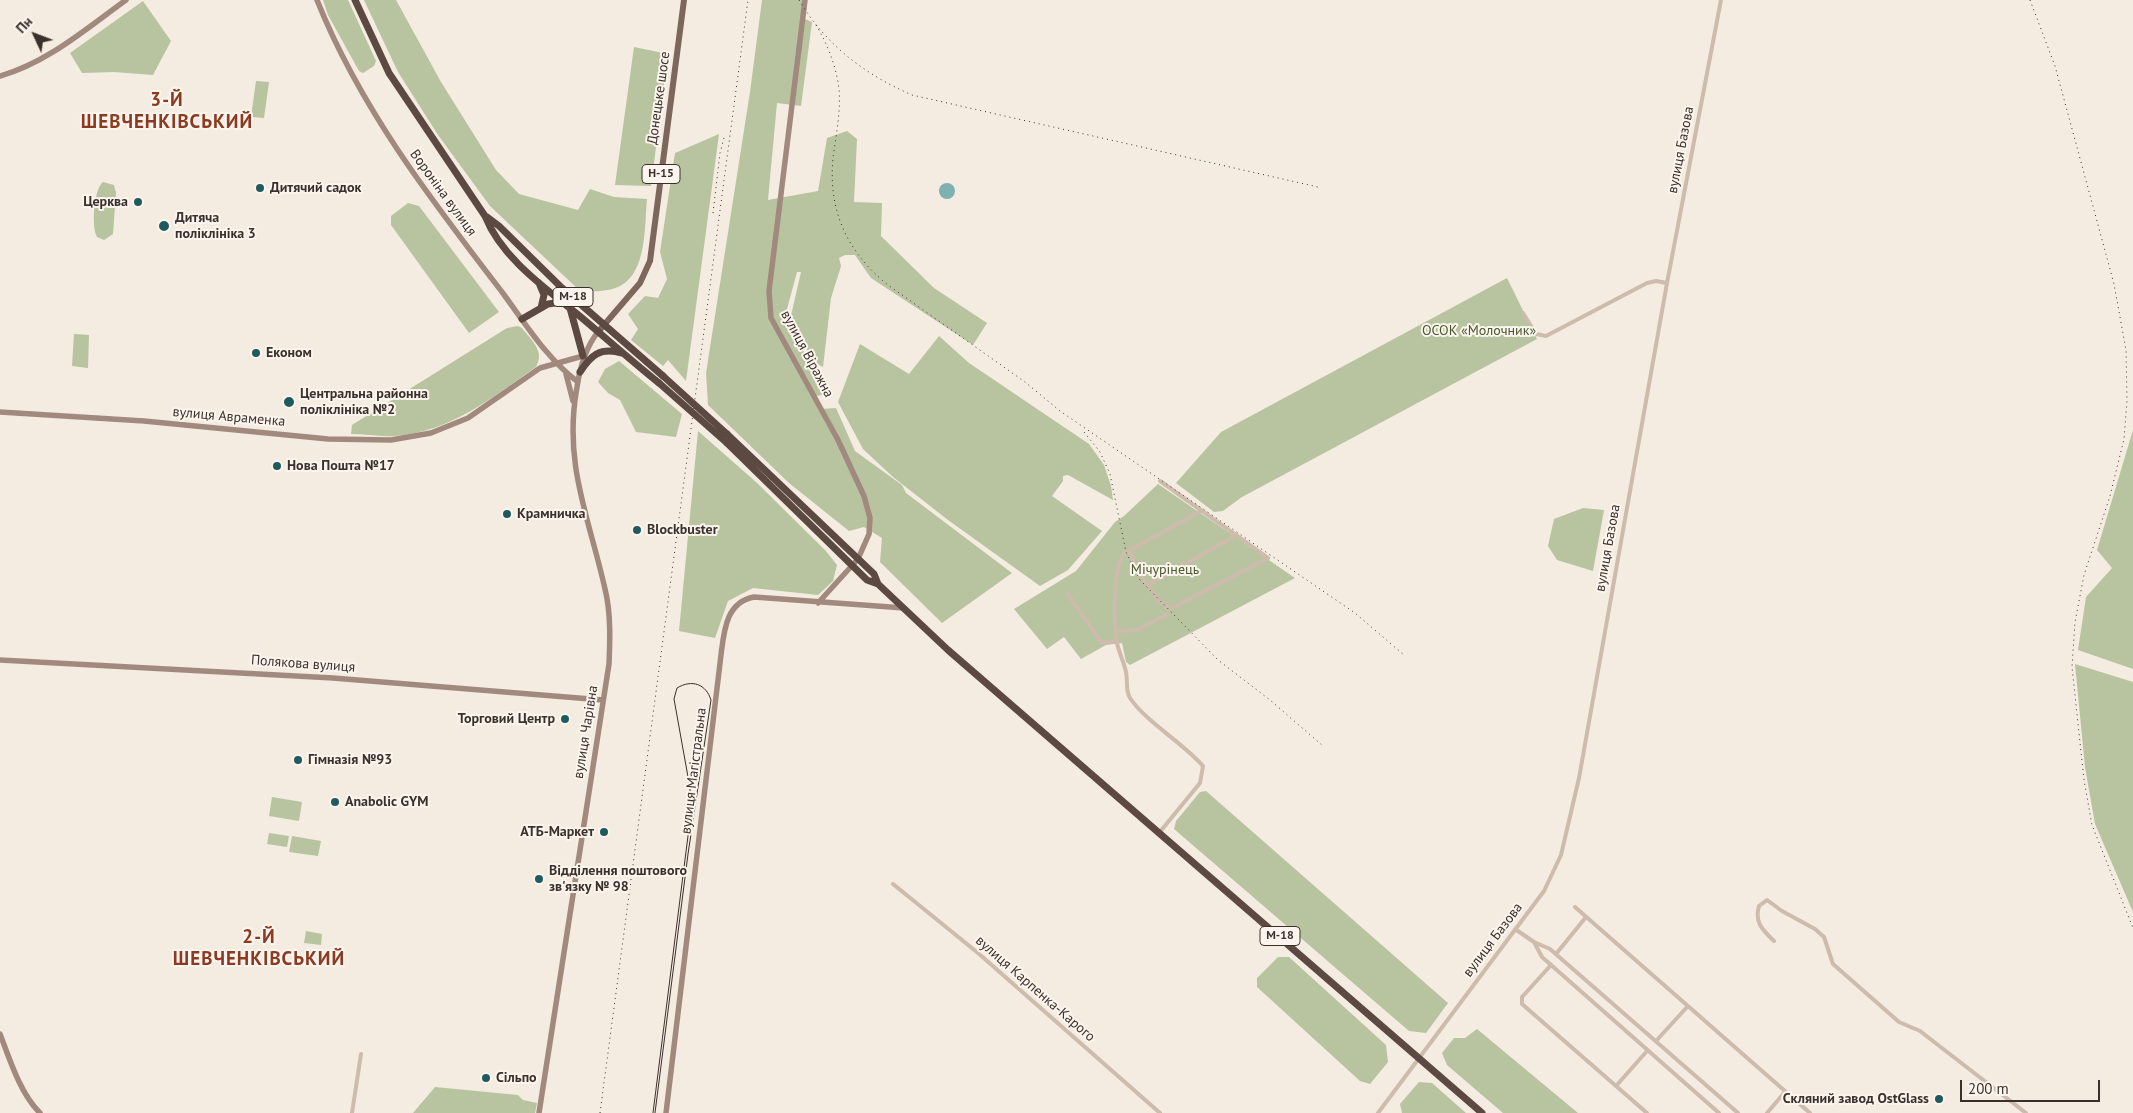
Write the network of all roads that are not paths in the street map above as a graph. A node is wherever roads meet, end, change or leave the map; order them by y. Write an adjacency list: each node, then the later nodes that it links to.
1 (126, 0): 7 (street)
2 (317, 0): 14 (street, Вороніна вулиця)
3 (355, 0): 8 (highway, М-18)
4 (684, 0): 15 (main road, Донецьке шосе / Н-15)
5 (805, 0): 29 (street, вулиця Віражна)
6 (1721, 0): 10 (street, вулиця Базова)
7 (0, 76)
8 (486, 216): 9 (highway, М-18); 15 (highway, М-18)
9 (535, 277): 11 (highway, М-18); 12 (highway)
10 (1667, 282): 13 (street); 45 (street, вулиця Базова)
11 (566, 305): 12 (highway); 16 (highway, М-18); 18 (highway)
12 (539, 310): 14 (highway)
13 (1523, 313)
14 (522, 319): 19 (street, Вороніна вулиця)
15 (604, 325): 16 (main road, Донецьке шосе / Н-15); 29 (highway, М-18, bridge)
16 (598, 332): 17 (highway, М-18); 18 (street, вулиця Чарівна)
17 (623, 353): 20 (highway); 30 (highway, М-18, bridge)
18 (584, 356): 19 (street, вулиця Авраменка); 20 (street, вулиця Чарівна)
19 (555, 362): 21 (street, Вороніна вулиця); 24 (street, вулиця Авраменка)
20 (580, 372): 22 (street, вулиця Чарівна)
21 (566, 373): 22 (street, Вороніна вулиця); 23 (street)
22 (578, 382): 23 (street, вулиця Чарівна)
23 (574, 408): 40 (street, вулиця Чарівна)
24 (0, 412)
25 (1160, 481): 26 (street)
26 (1201, 511): 27 (street); 28 (street)
27 (1237, 536): 28 (street); 32 (street)
28 (1129, 550): 37 (street)
29 (858, 559): 30 (street, вулиця Віражна); 31 (highway, М-18)
30 (852, 566): 31 (highway, М-18); 34 (street, вулиця Віражна)
31 (878, 584): 35 (highway, М-18)
32 (1149, 584)
33 (1067, 593): 38 (street)
34 (818, 603): 35 (street, вулиця Магістральна); 61 (street, вулиця Магістральна)
35 (904, 608): 41 (highway, М-18)
36 (1168, 614): 37 (street)
37 (1117, 631): 38 (street)
38 (1117, 642): 41 (street)
39 (0, 660): 40 (street, Полякова вулиця)
40 (603, 700): 60 (street, вулиця Чарівна)
41 (1159, 833): 55 (highway, М-18)
42 (893, 884): 62 (street, вулиця Карпенка-Карого)
43 (1575, 908): 44 (street)
44 (1586, 917): 48 (street); 50 (street)
45 (1515, 929): 47 (street); 55 (street, вулиця Базова)
46 (1774, 941): 70 (street)
47 (1534, 942): 48 (street); 49 (street)
48 (1556, 954): 52 (street)
49 (1551, 965): 53 (street); 56 (street)
50 (1688, 1006): 52 (street); 57 (street)
51 (0, 1034): 58 (street)
52 (1656, 1041): 67 (street)
53 (1647, 1051): 56 (street); 66 (street)
54 (361, 1054): 59 (street)
55 (1418, 1058): 63 (street); 64 (highway, М-18)
56 (1616, 1086): 65 (street)
57 (1785, 1092): 68 (street); 69 (street)
58 (40, 1113)
59 (352, 1113)
60 (539, 1113)
61 (666, 1113)
62 (1160, 1113)
63 (1378, 1113)
64 (1482, 1113)
65 (1646, 1113)
66 (1719, 1113)
67 (1738, 1113)
68 (1767, 1113)
69 (1810, 1113)
70 (2026, 1113)

